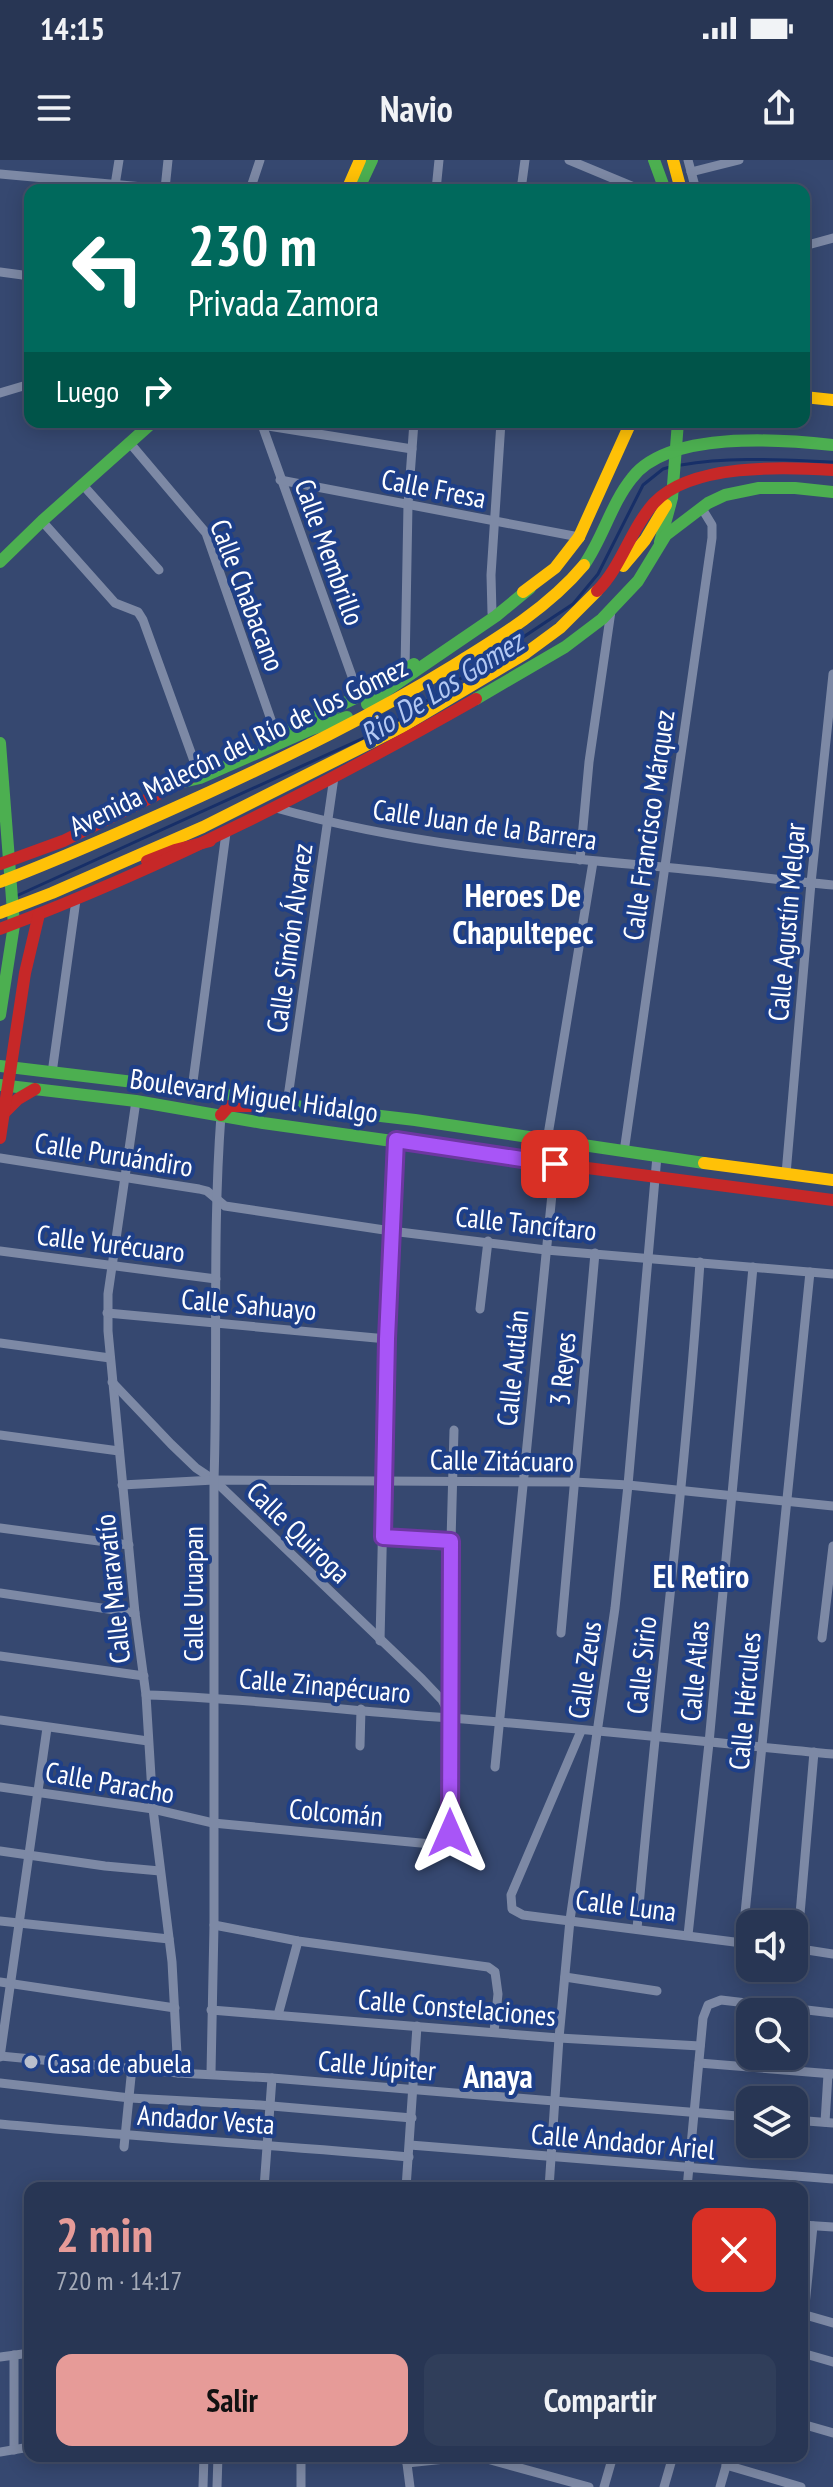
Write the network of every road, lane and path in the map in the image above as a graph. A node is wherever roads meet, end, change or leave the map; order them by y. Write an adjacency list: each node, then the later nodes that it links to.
1 (119, 160): 16 (street)
2 (168, 160): 17 (street)
3 (260, 160): 18 (street)
4 (360, 160): 19 (main road)
5 (372, 160): 20 (main road)
6 (439, 160): 21 (street)
7 (525, 160): 22 (street)
8 (569, 160): 23 (street)
9 (651, 160): 24 (main road); 25 (main road)
10 (673, 160): 26 (main road)
11 (688, 160): 13 (street)
12 (739, 160): 13 (street)
13 (691, 172): 27 (street)
14 (0, 174): 15 (street)
15 (105, 184)
16 (115, 184)
17 (166, 184)
18 (252, 184)
19 (350, 184)
20 (361, 184)
21 (437, 184)
22 (522, 184)
23 (627, 184)
24 (655, 184)
25 (661, 184)
26 (678, 184)
27 (694, 184)
28 (833, 238): 29 (street)
29 (810, 244)
30 (0, 272): 31 (street)
31 (24, 275)
32 (24, 386): 33 (street)
33 (0, 393)
34 (810, 398): 35 (main road)
35 (833, 400)
36 (146, 428): 43 (main road)
37 (262, 428): 47 (street, Calle Membrillo)
38 (285, 428): 45 (street)
39 (414, 428): 45 (street)
40 (501, 428): 54 (street)
41 (628, 428): 55 (main road, Avenida Malecón del Río de los Gómez)
42 (677, 428): 50 (main road)
43 (129, 442): 48 (main road); 67 (street, Calle Chabacano)
44 (833, 442): 66 (main road, Avenida Malecón del Río de los Gómez)
45 (412, 449): 51 (street)
46 (833, 470): 59 (main road, Avenida Malecón del Río de los Gómez)
47 (280, 480): 51 (street, Calle Fresa); 65 (street, Calle Membrillo)
48 (82, 484): 53 (main road); 58 (street)
49 (833, 492): 52 (main road)
50 (672, 497): 56 (main road); 59 (main road)
51 (408, 504): 54 (street, Calle Fresa); 63 (street)
52 (701, 507): 56 (main road); 80 (street, Calle Francisco Márquez)
53 (42, 521): 57 (main road); 69 (street)
54 (496, 523): 55 (street, Calle Fresa); 62 (street)
55 (579, 537): 60 (main road, Avenida Malecón del Río de los Gómez)
56 (660, 542): 61 (main road)
57 (0, 562)
58 (159, 570)
59 (611, 577): 81 (main road, Avenida Malecón del Río de los Gómez)
60 (530, 588): 62 (main road, Avenida Malecón del Río de los Gómez); 65 (main road)
61 (611, 611): 70 (main road); 77 (street)
62 (492, 613): 63 (main road, Avenida Malecón del Río de los Gómez)
63 (405, 670): 65 (main road, Avenida Malecón del Río de los Gómez)
64 (833, 674): 83 (street, Calle Agustín Melgar)
65 (361, 702): 67 (main road, Avenida Malecón del Río de los Gómez); 75 (main road)
66 (385, 704): 71 (main road); 75 (main road, Avenida Malecón del Río de los Gómez)
67 (277, 737): 69 (main road, Avenida Malecón del Río de los Gómez)
68 (0, 743): 79 (main road)
69 (198, 772): 71 (main road, Avenida Malecón del Río de los Gómez)
70 (334, 777): 72 (main road); 73 (street, Calle Simón Álvarez)
71 (183, 782): 79 (main road, Avenida Malecón del Río de los Gómez)
72 (276, 808): 73 (street, Calle Juan de la Barrera); 74 (main road)
73 (329, 823): 77 (street, Calle Juan de la Barrera); 101 (street, Calle Simón Álvarez)
74 (226, 833): 76 (main road); 99 (street)
75 (113, 837): 82 (main road, Avenida Malecón del Río de los Gómez)
76 (210, 841): 81 (main road); 85 (main road)
77 (580, 860): 78 (street, Calle Juan de la Barrera)
78 (593, 862): 80 (street, Calle Juan de la Barrera); 106 (street)
79 (5, 864): 88 (main road)
80 (664, 867): 83 (street, Calle Juan de la Barrera); 107 (street, Calle Francisco Márquez)
81 (81, 879): 86 (main road, Avenida Malecón del Río de los Gómez)
82 (0, 882)
83 (811, 883): 84 (street, Calle Juan de la Barrera); 111 (street, Calle Agustín Melgar)
84 (833, 885)
85 (76, 900): 87 (main road); 96 (street)
86 (0, 913)
87 (39, 914): 88 (main road); 91 (main road)
88 (14, 922): 89 (main road); 90 (main road)
89 (0, 929)
90 (11, 943): 91 (main road); 92 (main road)
91 (29, 947): 93 (main road)
92 (0, 1015)
93 (14, 1045): 94 (main road); 95 (main road)
94 (5, 1067): 95 (main road, Boulevard Miguel Hidalgo); 97 (main road)
95 (35, 1071): 96 (main road, Boulevard Miguel Hidalgo)
96 (52, 1073): 99 (main road, Boulevard Miguel Hidalgo)
97 (4, 1086): 98 (main road, Boulevard Miguel Hidalgo); 102 (main road)
98 (37, 1089): 100 (main road, Boulevard Miguel Hidalgo); 102 (main road)
99 (192, 1089): 101 (main road, Boulevard Miguel Hidalgo)
100 (136, 1101): 103 (main road, Boulevard Miguel Hidalgo); 113 (street, Calle Maravatío)
101 (282, 1104): 103 (main road); 106 (main road, Boulevard Miguel Hidalgo)
102 (3, 1114): 104 (main road)
103 (221, 1115): 105 (main road, Boulevard Miguel Hidalgo); 115 (street, Calle Uruapan)
104 (0, 1138)
105 (396, 1140): 110 (main road, Boulevard Miguel Hidalgo); 117 (street)
106 (547, 1141): 107 (main road, Boulevard Miguel Hidalgo)
107 (624, 1152): 108 (main road, Boulevard Miguel Hidalgo)
108 (657, 1156): 111 (main road, Boulevard Miguel Hidalgo); 112 (street, Calle Zeus)
109 (0, 1158): 113 (street, Calle Puruándiro)
110 (555, 1164): 112 (main road, Boulevard Miguel Hidalgo); 119 (street, Calle Autlán)
111 (786, 1174): 114 (main road, Boulevard Miguel Hidalgo)
112 (654, 1177): 116 (main road, Boulevard Miguel Hidalgo); 122 (street, Calle Zeus)
113 (124, 1178): 115 (street, Calle Puruándiro); 124 (street, Calle Maravatío)
114 (833, 1180)
115 (218, 1200): 117 (street, Calle Tancítaro); 128 (street, Calle Uruapan)
116 (833, 1200)
117 (391, 1231): 118 (street, Calle Tancítaro); 132 (street)
118 (488, 1241): 119 (street, Calle Tancítaro); 129 (street)
119 (546, 1250): 121 (street, Calle Tancítaro); 143 (street, Calle Autlán)
120 (0, 1251): 124 (street, Calle Yurécuaro)
121 (595, 1253): 122 (street, Calle Tancítaro); 142 (street, 3 Reyes)
122 (649, 1258): 123 (street, Calle Tancítaro); 145 (street, Calle Zeus)
123 (700, 1262): 125 (street, Calle Tancítaro); 146 (street, Calle Sirio)
124 (113, 1266): 128 (street, Calle Yurécuaro); 130 (street, Calle Maravatío)
125 (753, 1267): 126 (street, Calle Tancítaro); 147 (street, Calle Atlas)
126 (810, 1272): 127 (street, Calle Tancítaro); 148 (street, Calle Hércules)
127 (833, 1274)
128 (216, 1279): 131 (street, Calle Uruapan)
129 (480, 1309)
130 (107, 1313): 131 (street, Calle Sahuayo); 134 (street, Calle Maravatío)
131 (215, 1323): 132 (street, Calle Sahuayo); 139 (street, Calle Uruapan)
132 (387, 1339): 140 (street)
133 (0, 1343): 134 (street)
134 (110, 1358): 135 (street, Calle Maravatío)
135 (112, 1382): 138 (street, Calle Maravatío); 139 (street, Calle Quiroga)
136 (454, 1430): 141 (street)
137 (0, 1435): 138 (street)
138 (119, 1451): 144 (street, Calle Maravatío)
139 (214, 1480): 140 (street, Calle Zitácuaro); 144 (street, Calle Zitácuaro); 159 (street, Calle Quiroga); 163 (street, Calle Uruapan)
140 (386, 1480): 141 (street, Calle Zitácuaro); 151 (street)
141 (453, 1482): 143 (street, Calle Zitácuaro); 152 (street)
142 (574, 1482): 143 (street, Calle Zitácuaro); 145 (street, Calle Zitácuaro); 157 (street, 3 Reyes)
143 (522, 1483): 167 (street, Calle Autlán)
144 (122, 1485): 153 (street, Calle Maravatío)
145 (628, 1485): 146 (street, Calle Zitácuaro); 170 (street, Calle Zeus)
146 (680, 1490): 147 (street, Calle Zitácuaro); 171 (street, Calle Sirio)
147 (731, 1496): 148 (street, Calle Zitácuaro); 173 (street, Calle Atlas)
148 (785, 1501): 149 (street, Calle Zitácuaro); 175 (street, Calle Hércules)
149 (833, 1506)
150 (0, 1528): 153 (street)
151 (383, 1537): 152 (street); 159 (street)
152 (451, 1541): 165 (street)
153 (129, 1545): 156 (street, Calle Maravatío)
154 (833, 1546): 158 (street)
155 (0, 1593): 156 (street)
156 (135, 1613): 161 (street, Calle Maravatío)
157 (561, 1633)
158 (822, 1638)
159 (380, 1641): 165 (street, Calle Quiroga)
160 (0, 1656): 161 (street)
161 (144, 1676): 162 (street, Calle Maravatío)
162 (146, 1695): 163 (street, Calle Zinapécuaro); 172 (street, Calle Maravatío)
163 (213, 1697): 164 (street, Calle Zinapécuaro); 182 (street, Calle Uruapan)
164 (361, 1709): 165 (street, Calle Zinapécuaro); 174 (street)
165 (451, 1718): 167 (street, Calle Zinapécuaro); 182 (street, Colcomán)
166 (0, 1720): 168 (street)
167 (500, 1721): 169 (street, Calle Zinapécuaro); 178 (street, Calle Autlán)
168 (47, 1728): 172 (street); 180 (street)
169 (581, 1731): 170 (street, Calle Zinapécuaro); 188 (street, Calle Luna)
170 (598, 1732): 171 (street, Calle Zinapécuaro); 188 (street, Calle Zeus)
171 (655, 1738): 173 (street, Calle Zinapécuaro); 192 (street, Calle Sirio)
172 (148, 1741): 181 (street, Calle Maravatío)
173 (709, 1743): 175 (street, Calle Zinapécuaro); 193 (street, Calle Atlas)
174 (360, 1746)
175 (762, 1748): 176 (street, Calle Zinapécuaro); 186 (street, Calle Hércules)
176 (814, 1752): 177 (street, Calle Zinapécuaro); 187 (street)
177 (833, 1754)
178 (495, 1767)
179 (0, 1787): 180 (street, Calle Paracho)
180 (39, 1792): 181 (street, Calle Paracho); 184 (street)
181 (153, 1809): 182 (street, Calle Paracho); 185 (street, Calle Maravatío)
182 (213, 1823): 191 (street, Calle Uruapan)
183 (0, 1851): 184 (street)
184 (29, 1856): 185 (street); 190 (street)
185 (160, 1871): 194 (street, Calle Maravatío)
186 (749, 1910)
187 (799, 1910)
188 (570, 1920): 192 (street, Calle Luna); 199 (street, Calle Zeus)
189 (0, 1921): 190 (street)
190 (19, 1924): 194 (street); 200 (street)
191 (214, 1925): 195 (street); 203 (street, Calle Uruapan)
192 (637, 1929): 193 (street, Calle Luna)
193 (688, 1935): 196 (street, Calle Luna)
194 (169, 1939): 202 (street, Calle Maravatío)
195 (298, 1941): 205 (street); 207 (street)
196 (736, 1942)
197 (808, 1950): 198 (street)
198 (833, 1954)
199 (565, 1977): 201 (street); 208 (street, Calle Zeus)
200 (5, 1983): 202 (street); 210 (street)
201 (657, 1991)
202 (175, 2008): 213 (street, Calle Maravatío)
203 (211, 2010): 205 (street, Calle Constelaciones); 214 (street, Calle Uruapan)
204 (833, 2013): 209 (street)
205 (278, 2015): 206 (street, Calle Constelaciones)
206 (417, 2026): 207 (street, Calle Constelaciones); 218 (street)
207 (494, 2032): 208 (street, Calle Constelaciones)
208 (559, 2038): 209 (street, Calle Constelaciones); 220 (street, Calle Zeus)
209 (700, 2046): 211 (street)
210 (0, 2056): 212 (street, Calle Júpiter)
211 (699, 2063): 215 (street); 222 (street)
212 (132, 2067): 213 (street, Calle Júpiter); 219 (street)
213 (178, 2073): 214 (street, Calle Júpiter)
214 (211, 2073): 216 (street, Calle Júpiter)
215 (831, 2074): 226 (street)
216 (272, 2078): 218 (street, Calle Júpiter); 221 (street)
217 (0, 2083): 219 (street)
218 (414, 2091): 220 (street, Calle Júpiter); 224 (street)
219 (130, 2098): 221 (street); 228 (street)
220 (554, 2100): 222 (street, Calle Júpiter); 233 (street, Calle Zeus)
221 (270, 2106): 224 (street); 229 (street)
222 (695, 2113): 223 (street, Calle Júpiter); 234 (street)
223 (736, 2116)
224 (412, 2118): 230 (street)
225 (808, 2121): 226 (street)
226 (829, 2123)
227 (0, 2124): 228 (street, Andador Vesta)
228 (126, 2136): 229 (street, Andador Vesta); 231 (street)
229 (268, 2145): 232 (street, Andador Vesta); 236 (street)
230 (410, 2145): 232 (street); 233 (street, Calle Andador Ariel)
231 (124, 2147)
232 (409, 2157): 237 (street)
233 (551, 2157): 234 (street, Calle Andador Ariel); 238 (street, Calle Zeus)
234 (690, 2169): 235 (street, Calle Andador Ariel); 239 (street)
235 (833, 2179)
236 (265, 2182)
237 (407, 2182)
238 (549, 2182)
239 (688, 2182)
240 (808, 2225): 241 (street)
241 (833, 2227)
242 (808, 2316): 243 (street)
243 (833, 2323)
244 (24, 2354): 245 (street)
245 (14, 2355): 247 (street); 252 (street)
246 (808, 2355): 248 (street)
247 (0, 2357)
248 (833, 2362)
249 (808, 2426): 250 (street)
250 (833, 2433)
251 (24, 2448): 252 (street)
252 (14, 2450): 253 (street)
253 (0, 2452)
254 (204, 2462): 263 (street)
255 (218, 2462): 264 (street)
256 (301, 2462): 265 (street)
257 (406, 2462): 266 (street)
258 (507, 2462): 267 (street)
259 (611, 2462): 268 (street)
260 (671, 2462): 269 (street)
261 (727, 2462): 270 (street)
262 (730, 2462): 271 (street)
263 (203, 2487)
264 (217, 2487)
265 (301, 2487)
266 (410, 2487)
267 (589, 2487)
268 (604, 2487)
269 (664, 2487)
270 (720, 2487)
271 (801, 2487)

